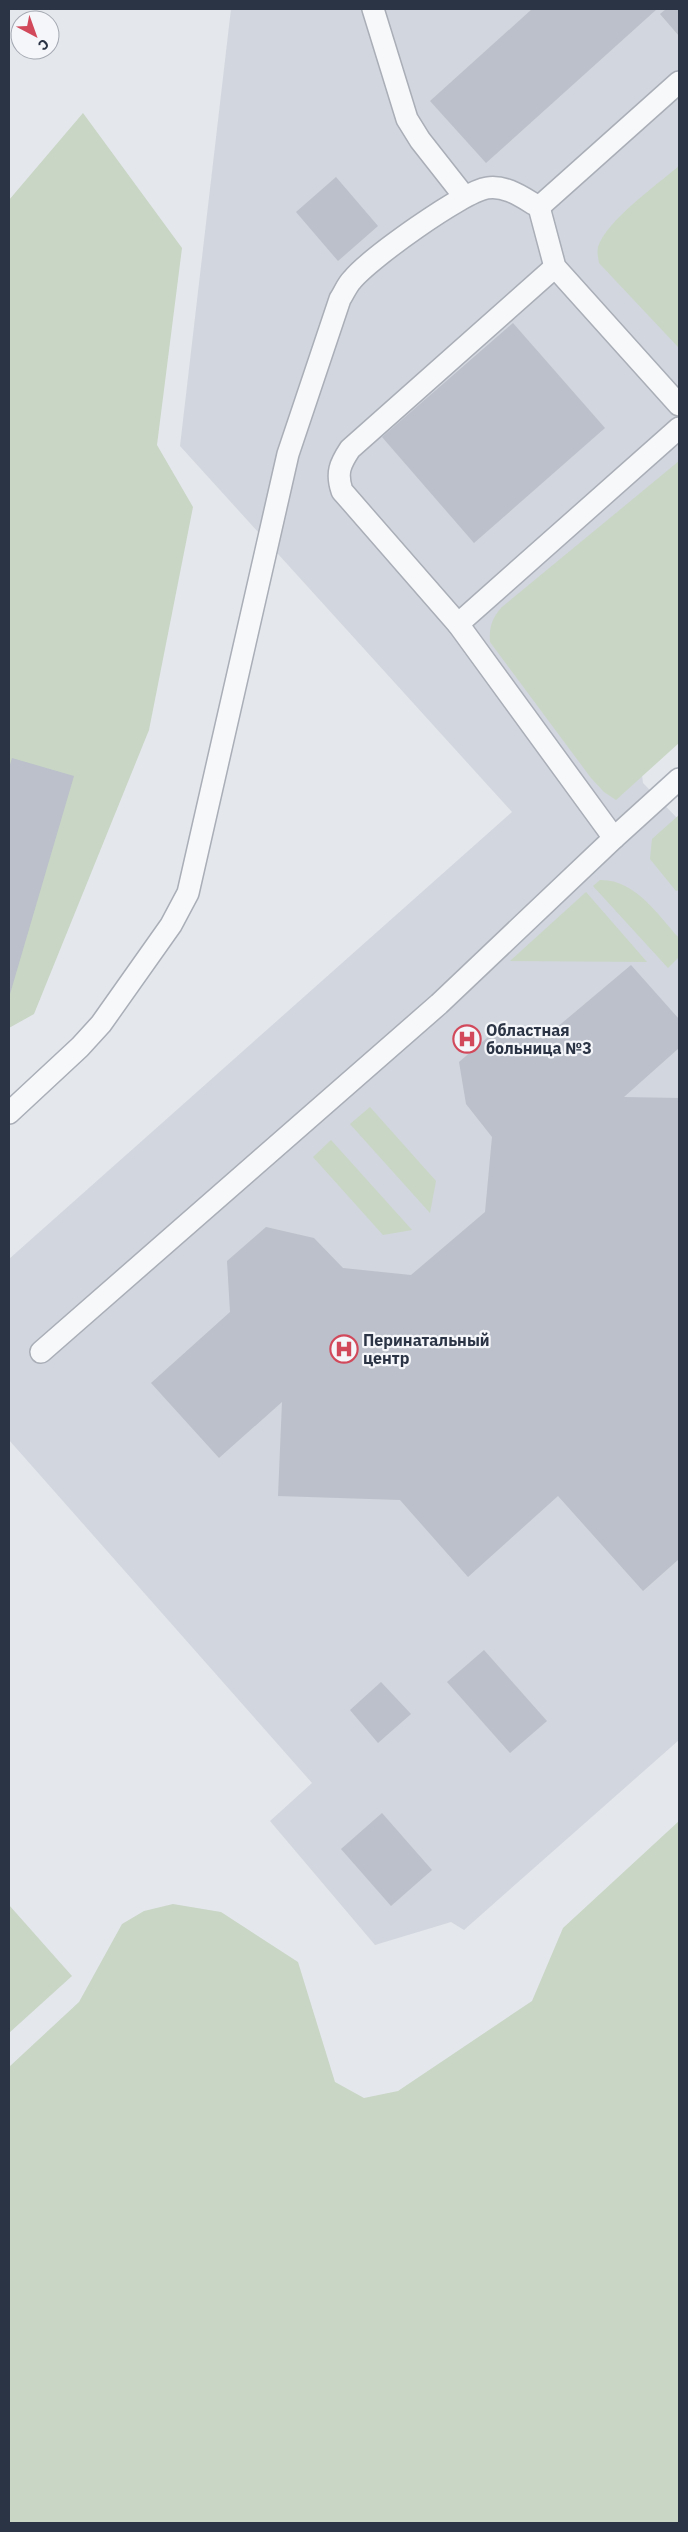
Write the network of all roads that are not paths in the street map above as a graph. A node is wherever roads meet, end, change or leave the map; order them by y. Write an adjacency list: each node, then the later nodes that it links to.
1 (373, 9): 3 (lane)
2 (679, 82): 4 (lane)
3 (464, 196): 4 (lane); 11 (lane)
4 (540, 207): 5 (lane)
5 (555, 266): 6 (lane); 8 (lane)
6 (679, 405)
7 (679, 428): 8 (lane)
8 (458, 624): 10 (lane)
9 (679, 779): 10 (lane)
10 (614, 838): 12 (lane)
11 (9, 1113)
12 (41, 1352)

